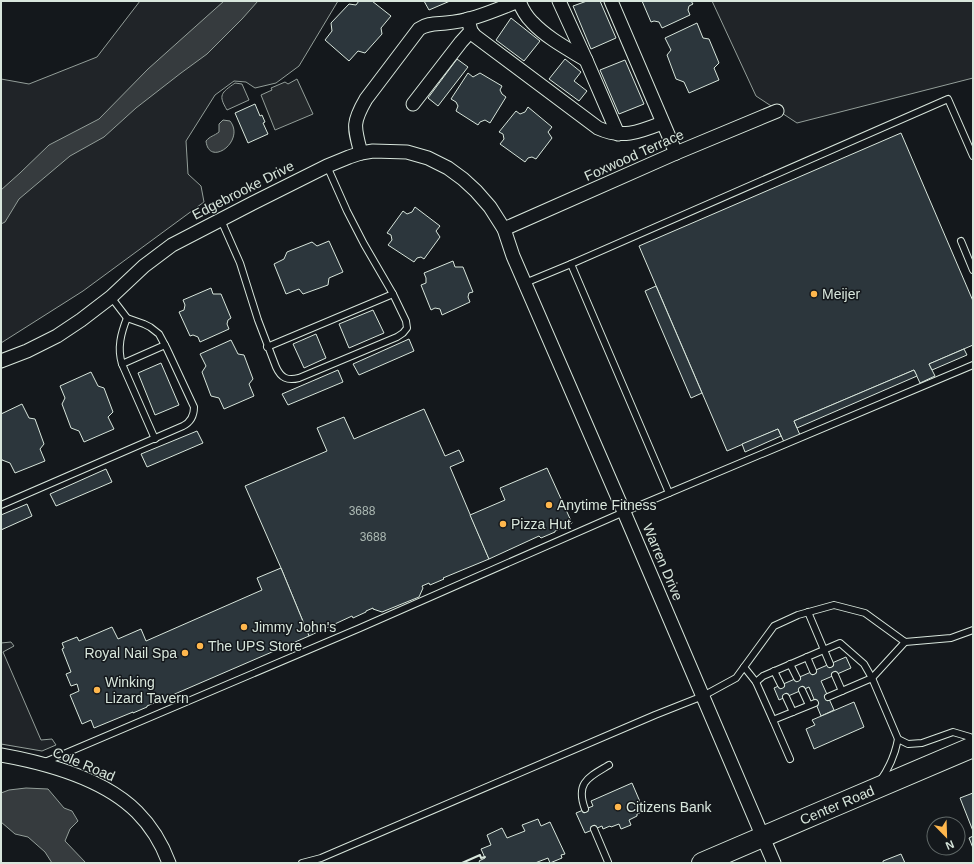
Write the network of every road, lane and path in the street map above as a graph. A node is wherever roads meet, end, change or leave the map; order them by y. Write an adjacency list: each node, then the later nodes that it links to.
1 (519, 1): 4 (street); 5 (street)
2 (559, 1): 5 (street)
3 (611, 1): 8 (street)
4 (470, 25): 6 (street); 9 (street); 10 (street)
5 (586, 60): 9 (street)
6 (413, 104)
7 (777, 111): 11 (street, Foxwood Terrace)
8 (662, 123): 9 (street); 11 (street)
9 (618, 134)
10 (361, 153): 13 (street, Edgebrooke Drive); 15 (street, Edgebrooke Drive)
11 (676, 153): 15 (street, Foxwood Terrace)
12 (973, 156): 17 (lane)
13 (327, 166): 14 (street, Edgebrooke Drive); 20 (lane)
14 (221, 220): 21 (street, Edgebrooke Drive); 24 (lane)
15 (504, 229): 19 (street, Warren Drive)
16 (961, 242): 18 (lane)
17 (570, 264): 19 (lane); 29 (lane)
18 (973, 270)
19 (525, 283): 31 (street, Warren Drive)
20 (393, 294): 24 (lane); 24 (lane)
21 (111, 297): 22 (lane); 25 (street, Edgebrooke Drive)
22 (127, 318): 23 (lane); 26 (lane)
23 (165, 345): 26 (lane); 28 (lane)
24 (267, 346)
25 (1, 362)
26 (122, 364): 28 (lane)
27 (973, 365): 29 (lane)
28 (155, 439): 30 (lane)
29 (669, 493): 31 (lane)
30 (1, 505)
31 (624, 512): 49 (street, Warren Drive); 61 (lane)
32 (808, 612): 34 (lane); 35 (lane); 39 (lane)
33 (973, 630): 34 (lane)
34 (904, 642): 44 (lane)
35 (824, 650): 36 (lane); 38 (lane); 44 (lane)
36 (807, 657): 37 (lane); 41 (lane)
37 (790, 664): 40 (lane); 43 (lane)
38 (830, 664)
39 (744, 667): 45 (lane); 49 (lane)
40 (774, 671): 45 (lane); 46 (lane)
41 (813, 671)
42 (835, 675): 48 (lane)
43 (797, 678)
44 (872, 678): 48 (lane); 56 (lane)
45 (756, 682): 55 (lane)
46 (781, 685)
47 (802, 690): 53 (lane)
48 (842, 691): 51 (lane)
49 (703, 696): 66 (street, Warren Drive); 69 (lane)
50 (786, 697): 54 (lane)
51 (828, 697)
52 (816, 703): 53 (lane)
53 (809, 705): 54 (lane)
54 (793, 712): 55 (lane)
55 (772, 720): 60 (lane)
56 (898, 739): 57 (lane); 63 (lane)
57 (973, 739)
58 (973, 747): 63 (main road, Center Road)
59 (1, 755): 61 (street, Cole Road)
60 (790, 759)
61 (41, 764): 68 (street, Cole Road)
62 (609, 765): 64 (lane)
63 (874, 789): 66 (main road, Center Road)
64 (585, 809)
65 (594, 829): 67 (lane)
66 (762, 837): 70 (main road, Center Road); 71 (street, Warren Drive)
67 (608, 862)
68 (169, 863)
69 (302, 863)
70 (702, 863)
71 (774, 863)

